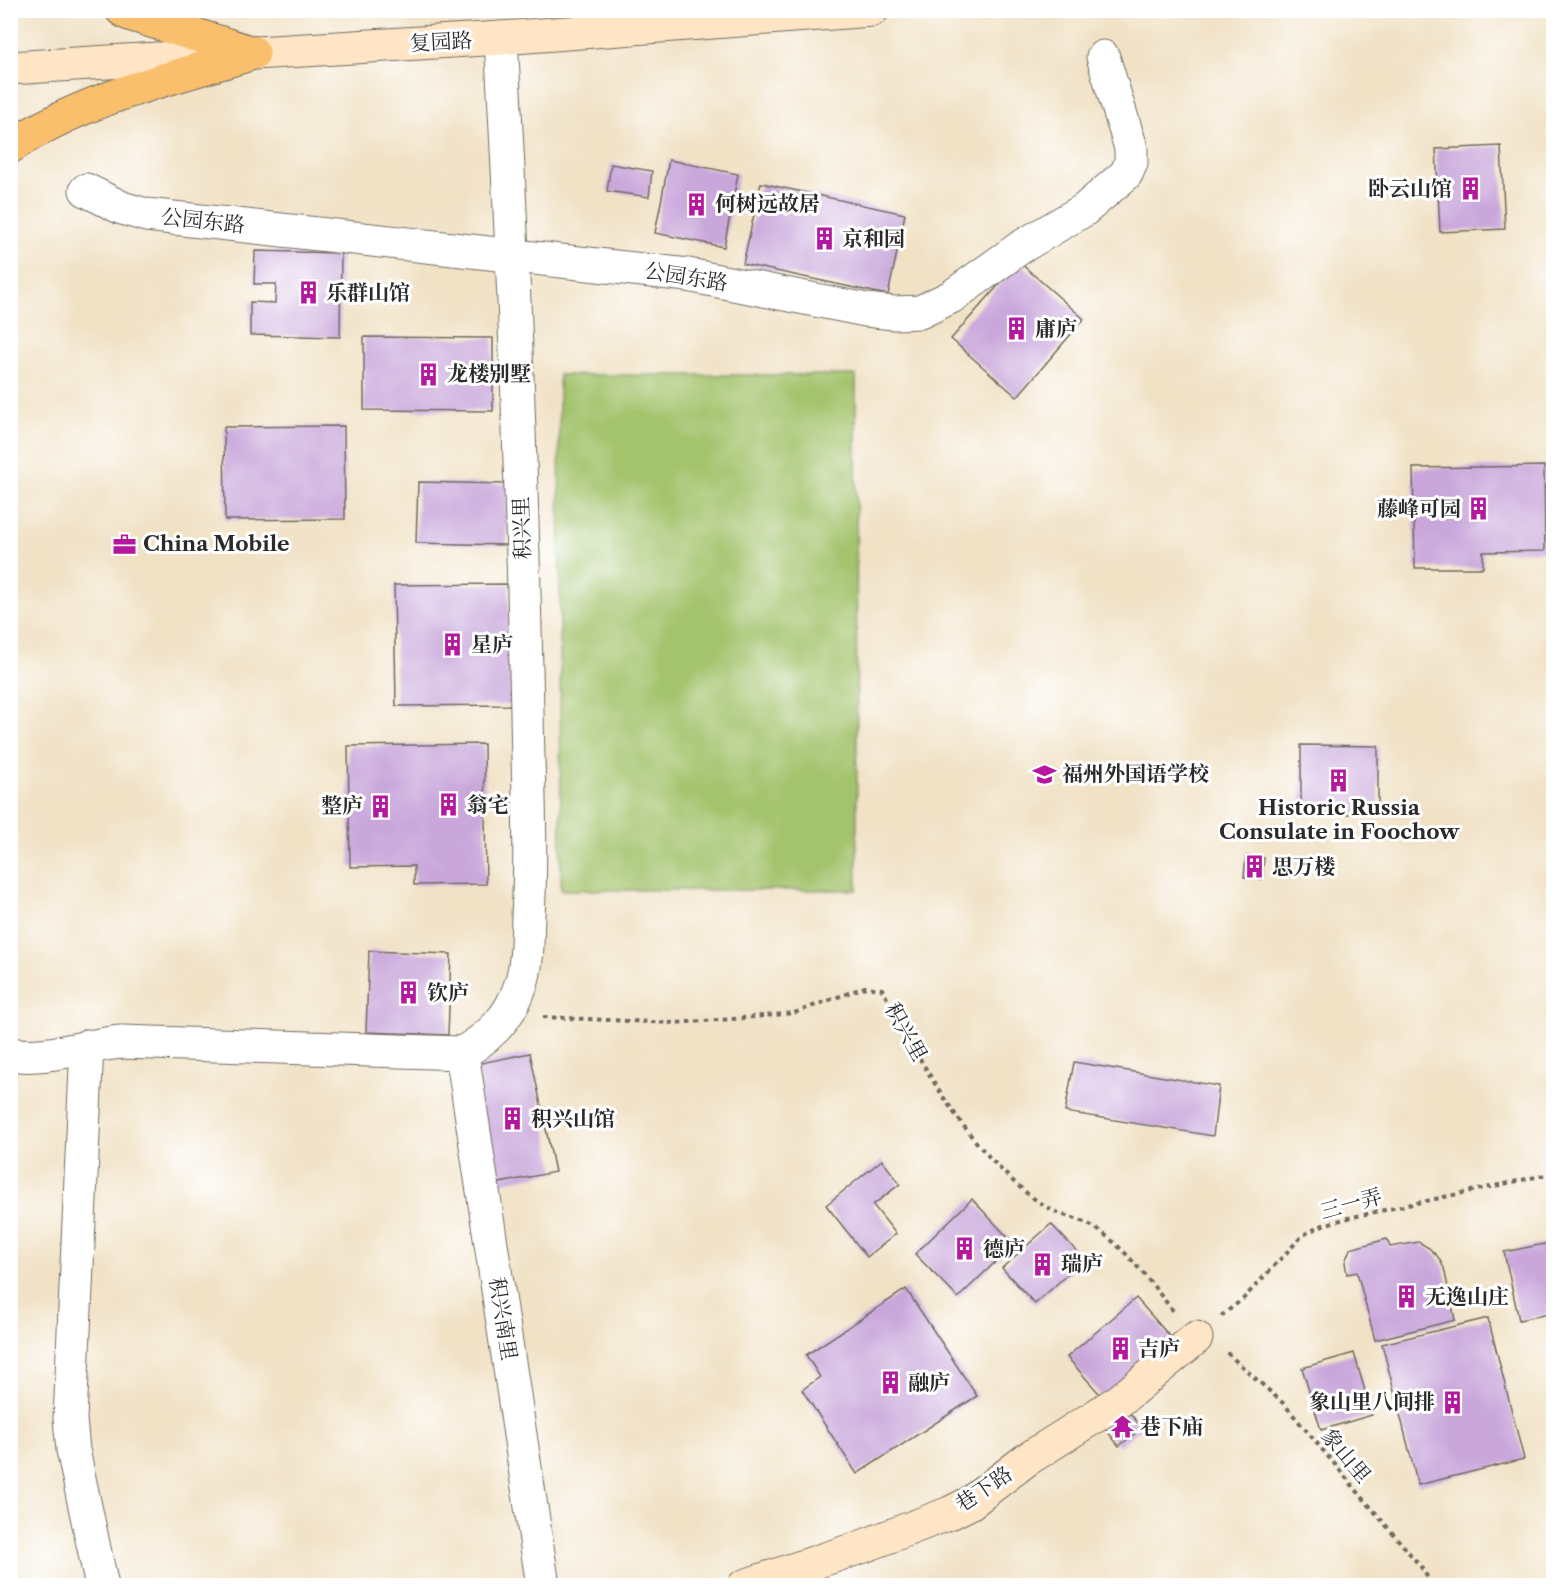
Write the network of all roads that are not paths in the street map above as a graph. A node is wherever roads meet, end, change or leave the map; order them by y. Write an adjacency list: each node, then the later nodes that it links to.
1 (122, 10): 4 (main road)
2 (872, 10): 3 (main road, 复园路)
3 (501, 38): 4 (main road, 复园路); 9 (street, 积兴里)
4 (253, 53): 6 (main road, 复园路); 7 (main road)
5 (1103, 57): 9 (street, 公园东路)
6 (10, 68)
7 (10, 147)
8 (86, 190): 9 (street, 公园东路)
9 (513, 255): 11 (street, 积兴里)
10 (87, 1046): 11 (street); 12 (street); 14 (street)
11 (462, 1053): 15 (street, 积兴南里)
12 (10, 1054)
13 (1196, 1338): 16 (main road, 巷下路)
14 (102, 1586)
15 (543, 1586)
16 (744, 1586)

